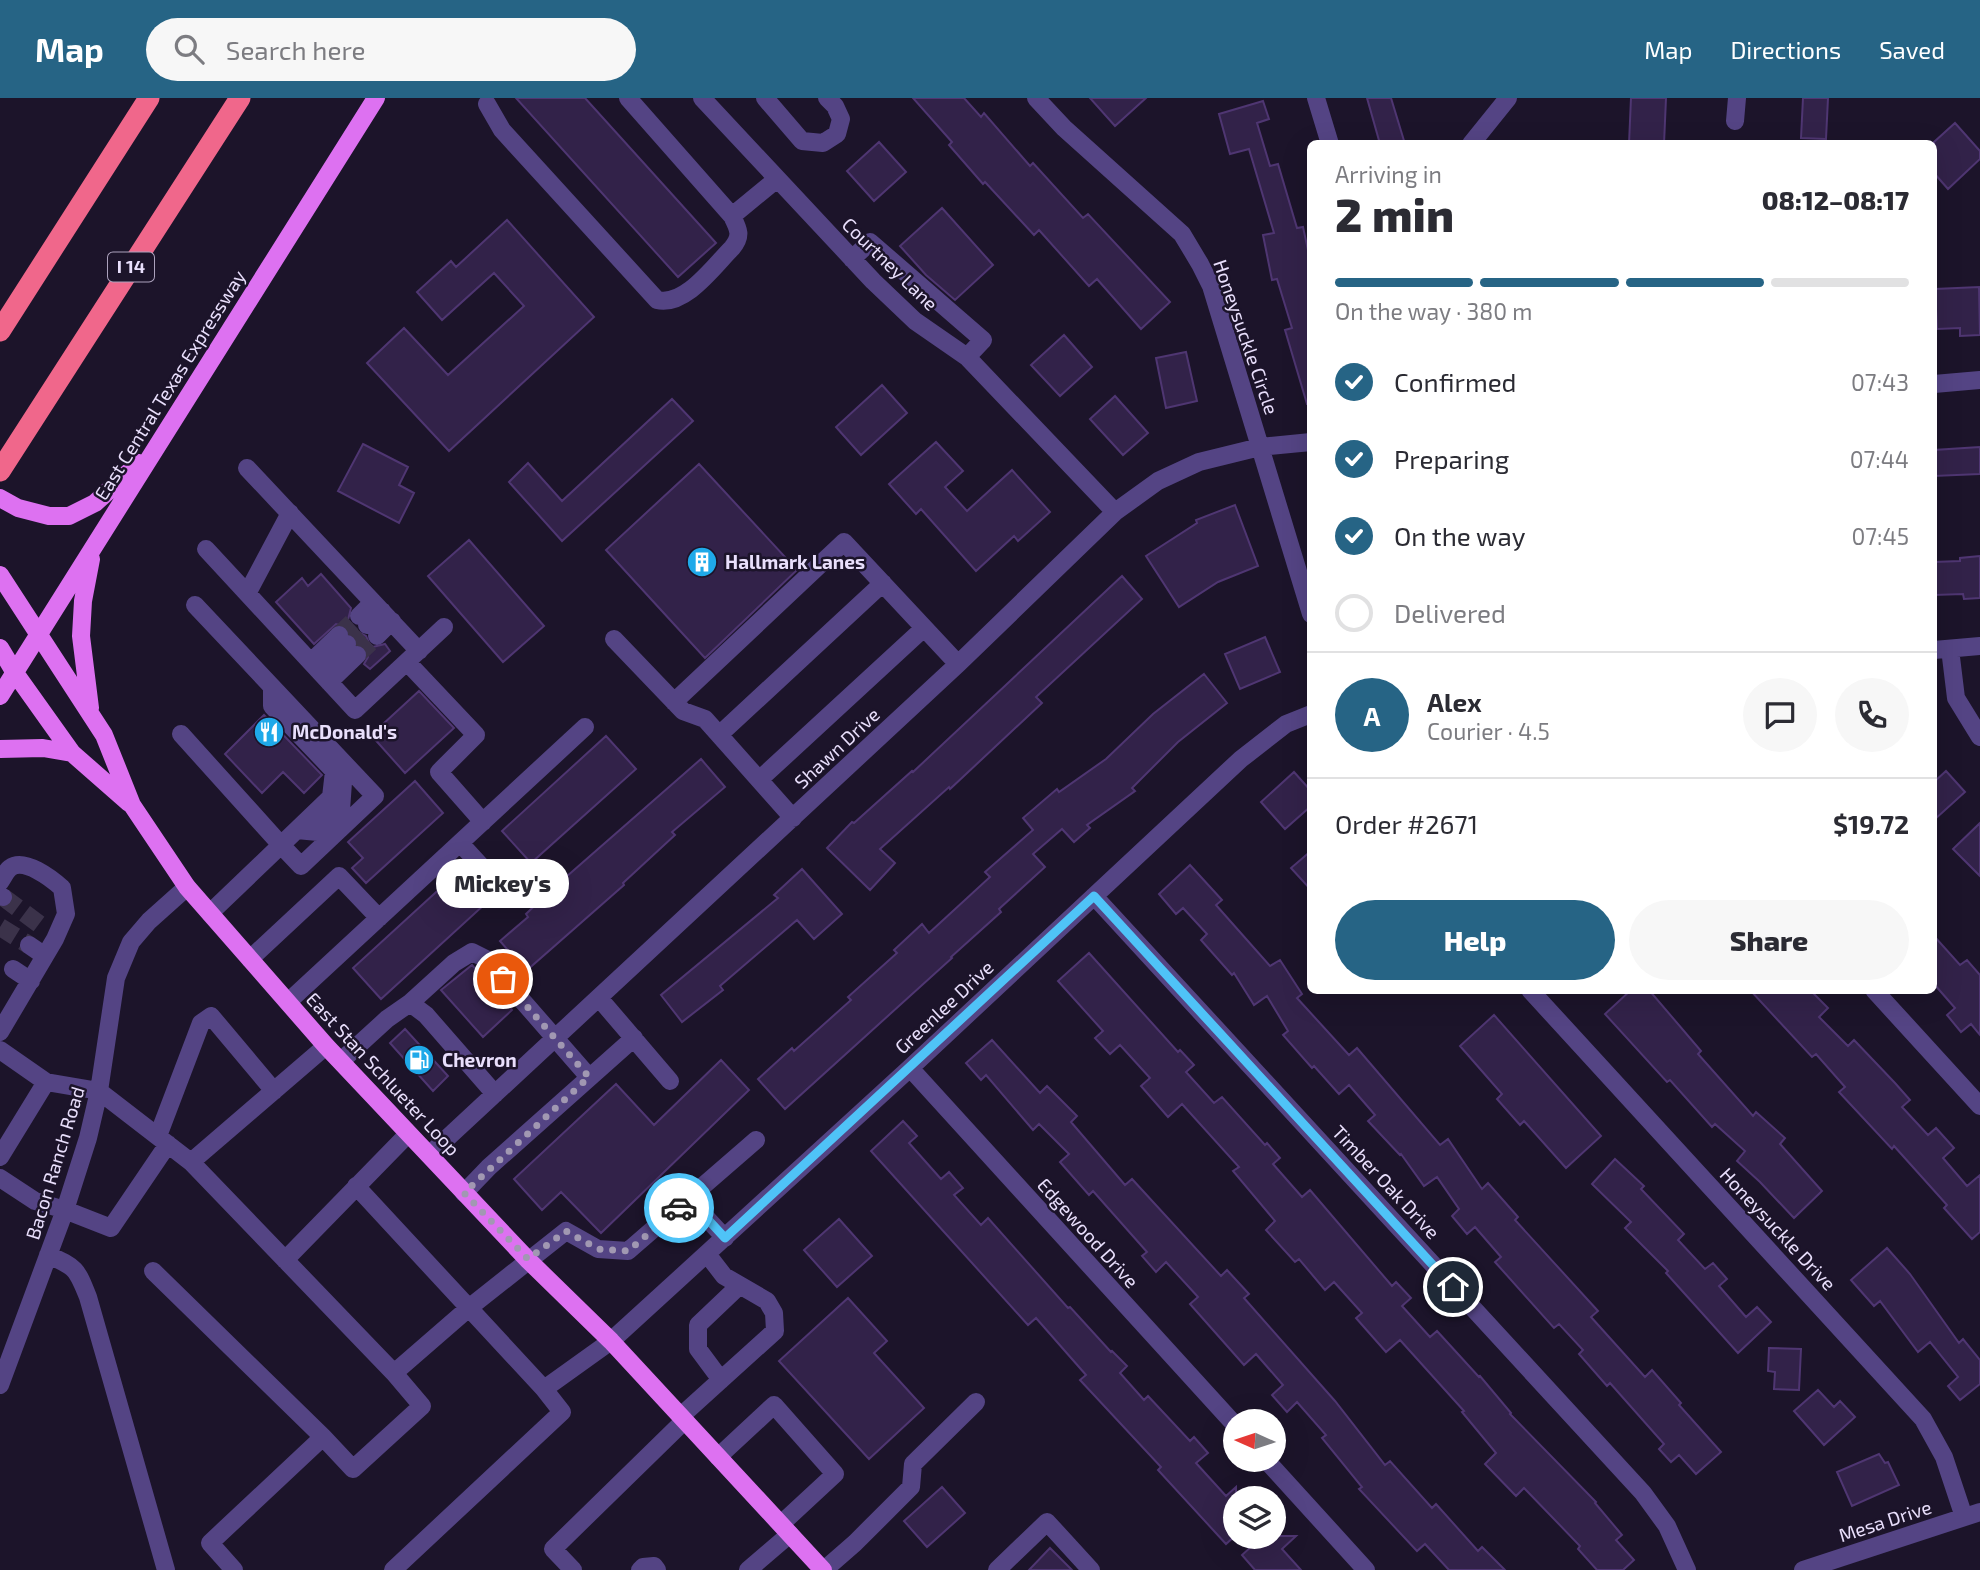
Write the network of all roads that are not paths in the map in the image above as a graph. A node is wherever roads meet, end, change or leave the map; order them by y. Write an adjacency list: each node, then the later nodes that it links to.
1 (149, 98): 20 (highway)
2 (247, 98): 13 (highway)
3 (376, 98): 26 (main road, East Central Texas Expressway)
4 (628, 98): 18 (street)
5 (702, 98): 17 (street, Courtney Lane)
6 (765, 98): 7 (street)
7 (827, 98)
8 (1036, 98): 25 (street, Honeysuckle Circle)
9 (1316, 98): 15 (street)
10 (1508, 98): 16 (street)
11 (1737, 98): 14 (street)
12 (485, 100): 18 (street)
13 (234, 107): 28 (highway, I 14)
14 (1735, 121)
15 (1329, 140)
16 (1474, 140)
17 (777, 179): 18 (street); 19 (street, Courtney Lane)
18 (732, 216)
19 (852, 259): 21 (street, Courtney Lane); 21 (street)
20 (0, 331)
21 (967, 357): 30 (street, Courtney Lane)
22 (1980, 380): 23 (street)
23 (1937, 384)
24 (1307, 442): 25 (street, Shawn Drive)
25 (1260, 447): 30 (street, Shawn Drive); 37 (street)
26 (154, 449): 29 (main road); 32 (main road, East Central Texas Expressway)
27 (247, 468): 31 (street)
28 (0, 471)
29 (0, 498)
30 (1115, 512): 48 (street, Shawn Drive)
31 (290, 513): 36 (street); 39 (street)
32 (93, 548): 42 (main road, East Central Texas Expressway); 54 (main road)
33 (206, 549): 36 (street)
34 (0, 575): 42 (main road, East Stan Schlueter Loop)
35 (883, 583): 41 (street); 53 (street); 58 (street)
36 (248, 592): 49 (street)
37 (1307, 601)
38 (195, 605): 51 (street)
39 (383, 612): 39 (street); 47 (street)
40 (444, 627): 47 (street)
41 (924, 628): 48 (street); 62 (street)
42 (38, 636): 50 (main road, East Central Texas Expressway); 54 (main road, East Stan Schlueter Loop)
43 (614, 639): 53 (street)
44 (1980, 646): 46 (street)
45 (0, 649): 50 (main road, East Stan Schlueter Loop)
46 (1942, 650): 59 (street)
47 (413, 657): 49 (street); 65 (street)
48 (958, 664): 64 (street, Shawn Drive)
49 (320, 672): 49 (street)
50 (15, 673): 52 (main road, East Central Texas Expressway); 61 (main road, East Stan Schlueter Loop)
51 (272, 687): 67 (street); 67 (street)
52 (0, 696)
53 (674, 702): 58 (street)
54 (91, 715): 63 (main road, East Stan Schlueter Loop)
55 (1307, 716): 71 (street, Greenlee Drive)
56 (585, 727): 65 (street)
57 (181, 734): 67 (street)
58 (719, 735): 62 (street)
59 (1980, 737)
60 (0, 749): 61 (main road)
61 (72, 753): 63 (main road, East Stan Schlueter Loop)
62 (759, 780): 64 (street)
63 (131, 805): 68 (main road, East Stan Schlueter Loop)
64 (793, 818): 82 (street, Shawn Drive)
65 (483, 822): 66 (street)
66 (460, 843): 69 (street); 73 (street)
67 (281, 845): 72 (street)
68 (187, 887): 72 (main road, East Stan Schlueter Loop); 96 (street, Bacon Ranch Road)
69 (503, 890)
70 (1, 892): 75 (street)
71 (1094, 896): 92 (street, Greenlee Drive); 143 (street, Timber Oak Drive)
72 (210, 913): 76 (main road, East Stan Schlueter Loop)
73 (379, 918): 76 (street); 83 (street)
74 (29, 945): 75 (street)
75 (45, 956): 78 (street)
76 (250, 959): 83 (main road, East Stan Schlueter Loop)
77 (13, 970): 78 (street)
78 (31, 981): 85 (street)
79 (1534, 994): 130 (street, Honeysuckle Drive)
80 (1878, 994): 99 (street)
81 (0, 996): 85 (street)
82 (599, 998): 87 (street, Shawn Drive); 88 (street)
83 (288, 1003): 89 (main road, East Stan Schlueter Loop)
84 (410, 1003): 87 (street); 91 (street); 98 (street)
85 (15, 1007): 86 (street)
86 (0, 1032)
87 (555, 1038): 93 (street); 98 (street, Shawn Drive)
88 (634, 1038): 93 (street); 94 (street)
89 (326, 1045): 91 (main road, East Stan Schlueter Loop); 97 (street)
90 (0, 1050): 95 (street)
91 (341, 1061): 100 (main road, East Stan Schlueter Loop)
92 (910, 1068): 111 (street, Greenlee Drive); 125 (street, Edgewood Drive)
93 (589, 1077): 108 (street)
94 (670, 1081)
95 (46, 1082): 96 (street); 104 (street)
96 (99, 1091): 101 (street); 110 (street, Bacon Ranch Road)
97 (274, 1091): 101 (street); 105 (street)
98 (495, 1094): 103 (street, Shawn Drive)
99 (1980, 1106)
100 (408, 1134): 103 (main road, East Stan Schlueter Loop); 107 (street)
101 (163, 1140): 105 (street); 110 (street)
102 (755, 1140): 109 (street)
103 (429, 1156): 108 (main road, East Stan Schlueter Loop)
104 (0, 1157)
105 (191, 1162): 115 (street)
106 (0, 1178): 110 (street)
107 (356, 1186): 115 (street); 118 (street)
108 (464, 1193): 114 (main road, East Stan Schlueter Loop)
109 (689, 1199): 111 (street); 114 (street)
110 (65, 1210): 113 (street, Bacon Ranch Road)
111 (725, 1238): 112 (street, Greenlee Drive)
112 (707, 1254): 117 (street); 119 (street, Greenlee Drive)
113 (48, 1255): 122 (street, Bacon Ranch Road); 132 (street)
114 (528, 1259): 118 (street); 119 (main road, East Stan Schlueter Loop)
115 (285, 1260): 120 (street)
116 (153, 1270): 127 (street)
117 (739, 1286): 121 (street); 121 (street)
118 (470, 1307): 120 (street); 123 (street)
119 (611, 1341): 123 (street, Greenlee Drive); 126 (main road, East Stan Schlueter Loop)
120 (394, 1373): 127 (street)
121 (721, 1380): 126 (street)
122 (0, 1385)
123 (544, 1389): 134 (street)
124 (976, 1402): 139 (street)
125 (1223, 1412)
126 (682, 1419): 128 (main road, East Stan Schlueter Loop); 135 (street)
127 (323, 1437): 133 (street)
128 (718, 1457): 131 (main road, East Stan Schlueter Loop); 131 (street)
129 (1277, 1472): 142 (street)
130 (1972, 1514): 144 (street, Mesa Drive)
131 (785, 1529): 138 (street); 139 (main road, East Stan Schlueter Loop)
132 (166, 1570)
133 (234, 1570)
134 (393, 1570)
135 (573, 1570)
136 (640, 1570): 137 (street)
137 (657, 1570)
138 (748, 1570)
139 (824, 1570)
140 (997, 1570): 141 (street)
141 (1091, 1570)
142 (1366, 1570)
143 (1687, 1570)
144 (1803, 1570)

